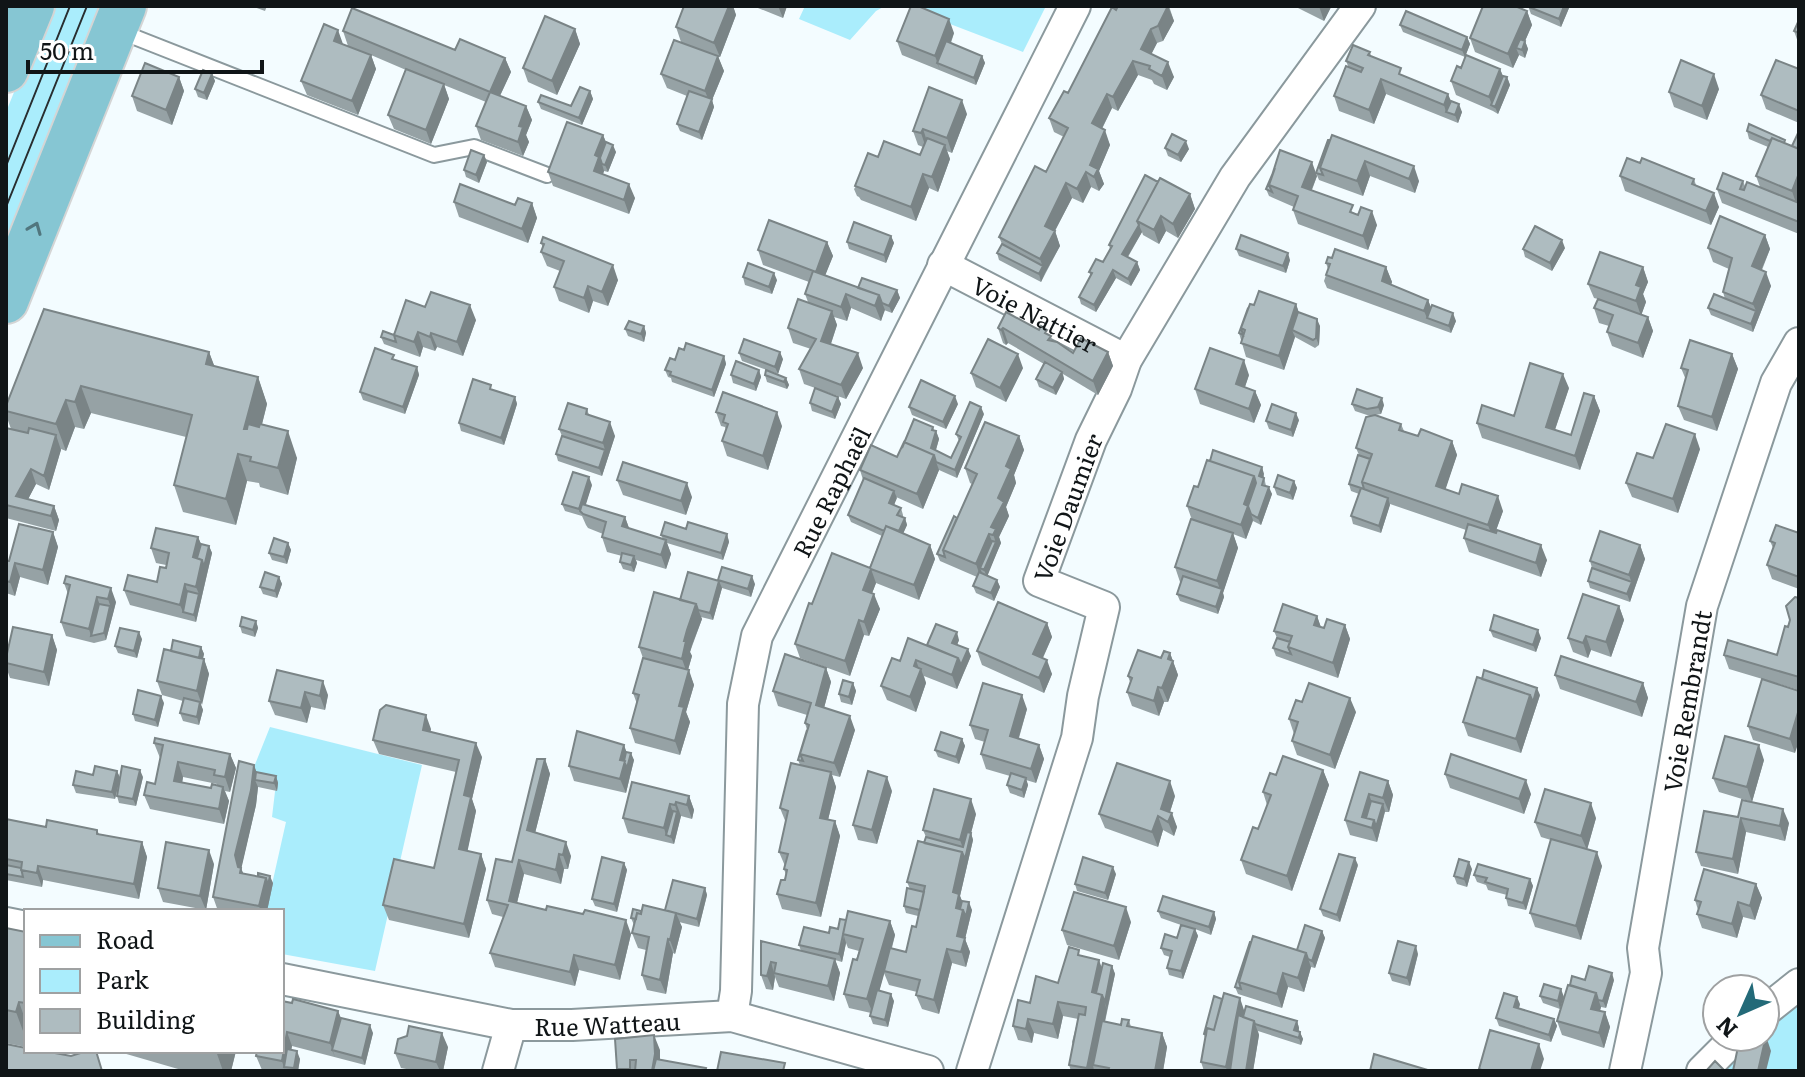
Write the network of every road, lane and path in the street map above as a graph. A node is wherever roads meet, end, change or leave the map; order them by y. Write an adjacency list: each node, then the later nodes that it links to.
1 (32, 6): 5 (main road)
2 (1075, 6): 7 (street, Rue Raphaël)
3 (1360, 6): 10 (street, Voie Daumier)
4 (119, 18): 6 (lane); 8 (main road, one-way to 4)
5 (6, 70)
6 (547, 175)
7 (943, 265): 10 (street, Voie Nattier); 14 (street, Rue Raphaël)
8 (6, 301)
9 (1799, 343): 21 (street, Voie Rembrandt)
10 (1126, 360): 20 (street, Voie Daumier)
11 (284, 979): 15 (street, Rue Watteau)
12 (1799, 984): 13 (street)
13 (1781, 998)
14 (732, 1016): 15 (street, Rue Watteau); 17 (street, Rue Watteau)
15 (511, 1025): 18 (street)
16 (1720, 1053): 22 (street)
17 (860, 1061): 19 (street, Rue Watteau)
18 (498, 1071)
19 (928, 1071)
20 (972, 1071)
21 (1625, 1071)
22 (1702, 1071)

